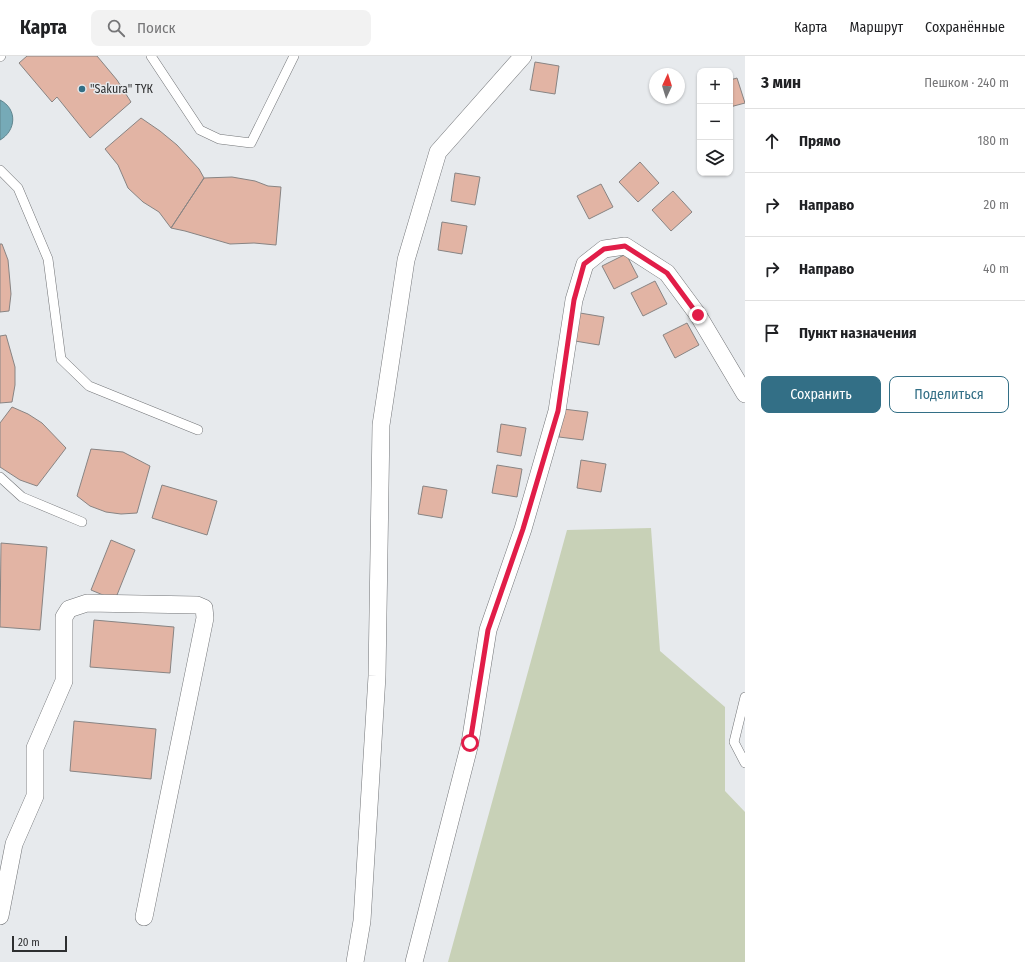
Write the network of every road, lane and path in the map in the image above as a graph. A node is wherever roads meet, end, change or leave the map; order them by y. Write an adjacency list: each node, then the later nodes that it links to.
1 (150, 56): 2 (lane)
2 (294, 56)
3 (523, 56): 13 (street)
4 (0, 170): 6 (lane)
5 (745, 394): 14 (street)
6 (198, 430)
7 (0, 477): 8 (lane)
8 (82, 522)
9 (745, 697): 10 (lane)
10 (745, 763)
11 (0, 916): 12 (street)
12 (144, 917)
13 (355, 962)
14 (414, 962)

